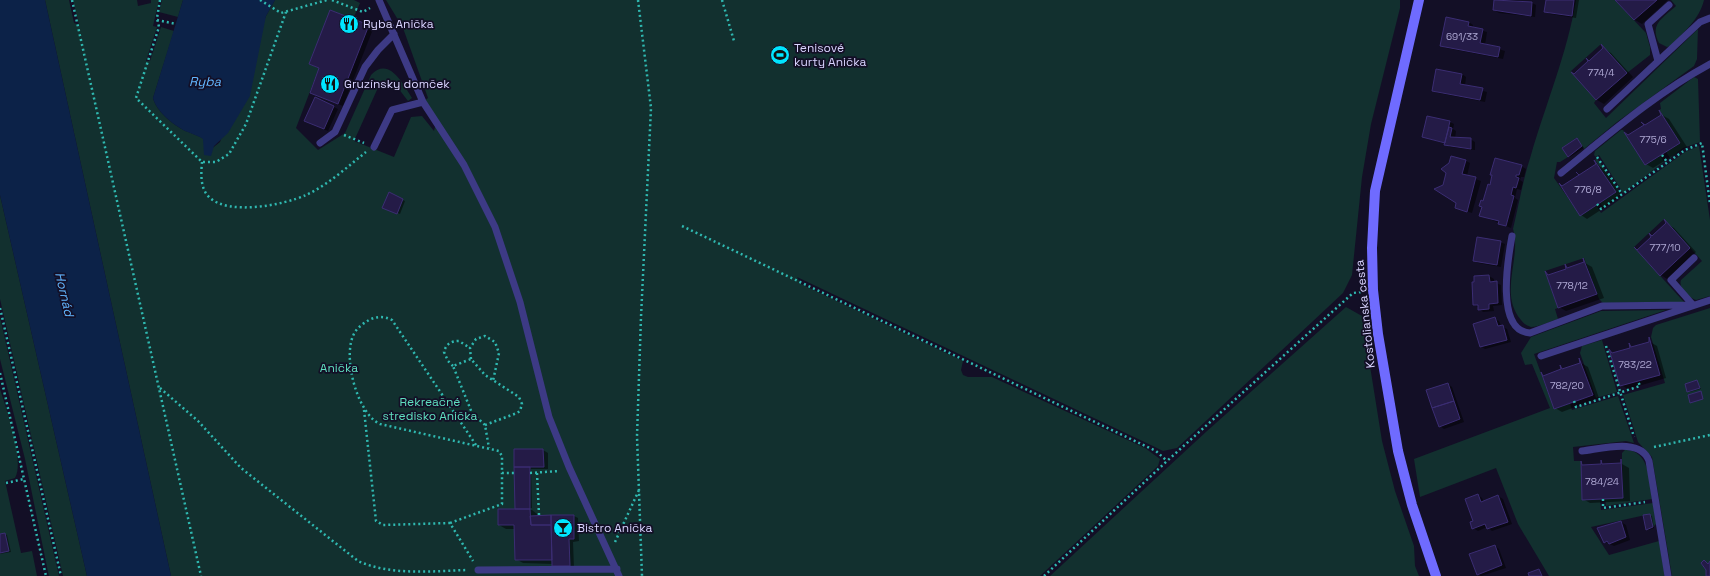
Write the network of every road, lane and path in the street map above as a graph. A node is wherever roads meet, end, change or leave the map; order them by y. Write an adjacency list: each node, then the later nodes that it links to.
1 (72, 0): 49 (path)
2 (160, 0): 13 (path)
3 (260, 0): 11 (path)
4 (327, 0): 11 (path)
5 (332, 0): 9 (path)
6 (638, 0): 67 (path)
7 (722, 0): 16 (path)
8 (1419, 0): 37 (street, Kostolianska cesta)
9 (380, 2): 15 (lane)
10 (1668, 5): 17 (lane)
11 (286, 12): 28 (path)
12 (1710, 18): 17 (lane)
13 (157, 20): 14 (path); 28 (path)
14 (176, 24)
15 (394, 34): 19 (lane); 23 (lane)
16 (734, 41)
17 (1658, 61): 20 (lane)
18 (1710, 64): 25 (lane)
19 (423, 102): 24 (lane); 60 (lane)
20 (1607, 109)
21 (343, 135): 22 (path)
22 (355, 139)
23 (320, 144)
24 (374, 147)
25 (1590, 150): 30 (lane); 31 (path)
26 (366, 152): 28 (path)
27 (1662, 154): 29 (path)
28 (202, 162)
29 (1667, 162): 31 (path); 33 (path)
30 (1561, 173)
31 (1622, 194): 32 (path)
32 (1597, 204)
33 (1710, 204)
34 (682, 226): 59 (path)
35 (1512, 236): 39 (lane)
36 (1694, 258): 39 (lane)
37 (1373, 290): 59 (path); 82 (street, Kostolianska cesta)
38 (1710, 300): 39 (lane)
39 (1693, 305): 41 (lane)
40 (0, 308): 77 (path)
41 (1603, 335): 43 (lane); 50 (path)
42 (470, 348): 44 (path); 45 (path); 47 (path)
43 (1541, 356)
44 (471, 359): 45 (path); 47 (path)
45 (453, 366): 53 (path)
46 (0, 373): 65 (path)
47 (493, 381): 53 (path)
48 (1638, 381): 50 (path)
49 (159, 387): 75 (path); 78 (path)
50 (1620, 392): 51 (path); 57 (path)
51 (1574, 401)
52 (364, 410): 55 (path); 55 (path); 71 (path)
53 (485, 425): 56 (path)
54 (1710, 435): 57 (path)
55 (476, 445): 56 (path)
56 (489, 448): 61 (path)
57 (1638, 448): 58 (lane); 69 (lane)
58 (1582, 451)
59 (1167, 461): 81 (path)
60 (569, 467): 64 (path); 72 (lane)
61 (502, 473): 62 (path); 71 (path)
62 (514, 473)
63 (530, 473): 64 (path)
64 (537, 473): 70 (path)
65 (24, 479): 66 (path); 76 (path)
66 (6, 484)
67 (640, 490): 72 (path); 80 (path)
68 (1603, 499): 69 (path)
69 (1656, 501): 83 (lane)
70 (539, 515)
71 (450, 523): 73 (path)
72 (610, 554): 74 (lane)
73 (471, 559)
74 (617, 569): 75 (lane); 79 (lane)
75 (478, 570)
76 (46, 576)
77 (61, 576)
78 (201, 576)
79 (620, 576)
80 (642, 576)
81 (1044, 576)
82 (1436, 576)
83 (1668, 576)

